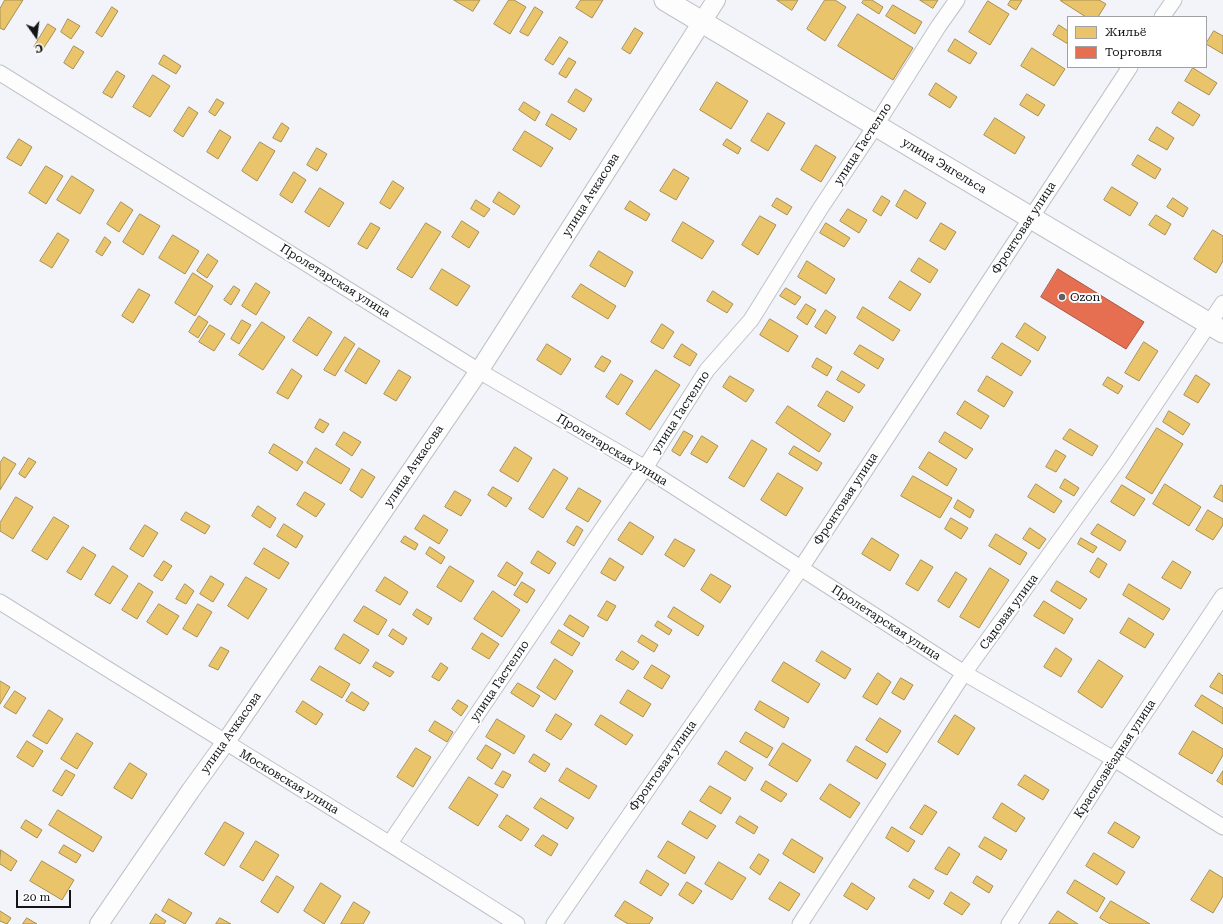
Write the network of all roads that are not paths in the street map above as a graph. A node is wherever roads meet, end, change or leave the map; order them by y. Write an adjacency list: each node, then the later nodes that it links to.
1 (665, 0): 6 (main road, улица Энгельса)
2 (716, 0): 6 (street, улица Ачкасова)
3 (957, 0): 9 (street, улица Гастелло)
4 (1174, 0): 5 (street)
5 (1163, 16)
6 (701, 22): 9 (main road, улица Энгельса); 13 (street, улица Ачкасова)
7 (1129, 68): 10 (street, Фронтовая улица)
8 (0, 73): 13 (street, Пролетарская улица)
9 (876, 125): 10 (main road, улица Энгельса); 14 (street, улица Гастелло)
10 (1031, 217): 12 (main road, улица Энгельса); 15 (street, Фронтовая улица)
11 (1223, 303): 12 (street, Садовая улица)
12 (1216, 328): 18 (street, Садовая улица)
13 (479, 371): 14 (street, Пролетарская улица); 19 (street, улица Ачкасова)
14 (645, 468): 15 (street, Пролетарская улица); 22 (street, улица Гастелло)
15 (800, 568): 18 (street, Пролетарская улица); 25 (street, Фронтовая улица)
16 (1223, 596): 20 (street, Краснозвёздная улица)
17 (0, 602): 19 (street, Московская улица)
18 (964, 673): 20 (street, Пролетарская улица); 26 (street, Садовая улица)
19 (225, 743): 22 (street, Московская улица); 23 (street, улица Ачкасова)
20 (1114, 758): 21 (street, Пролетарская улица); 27 (street, Краснозвёздная улица)
21 (1223, 827)
22 (390, 843): 24 (street, Московская улица)
23 (99, 924)
24 (517, 924)
25 (554, 924)
26 (800, 924)
27 (1009, 924)

